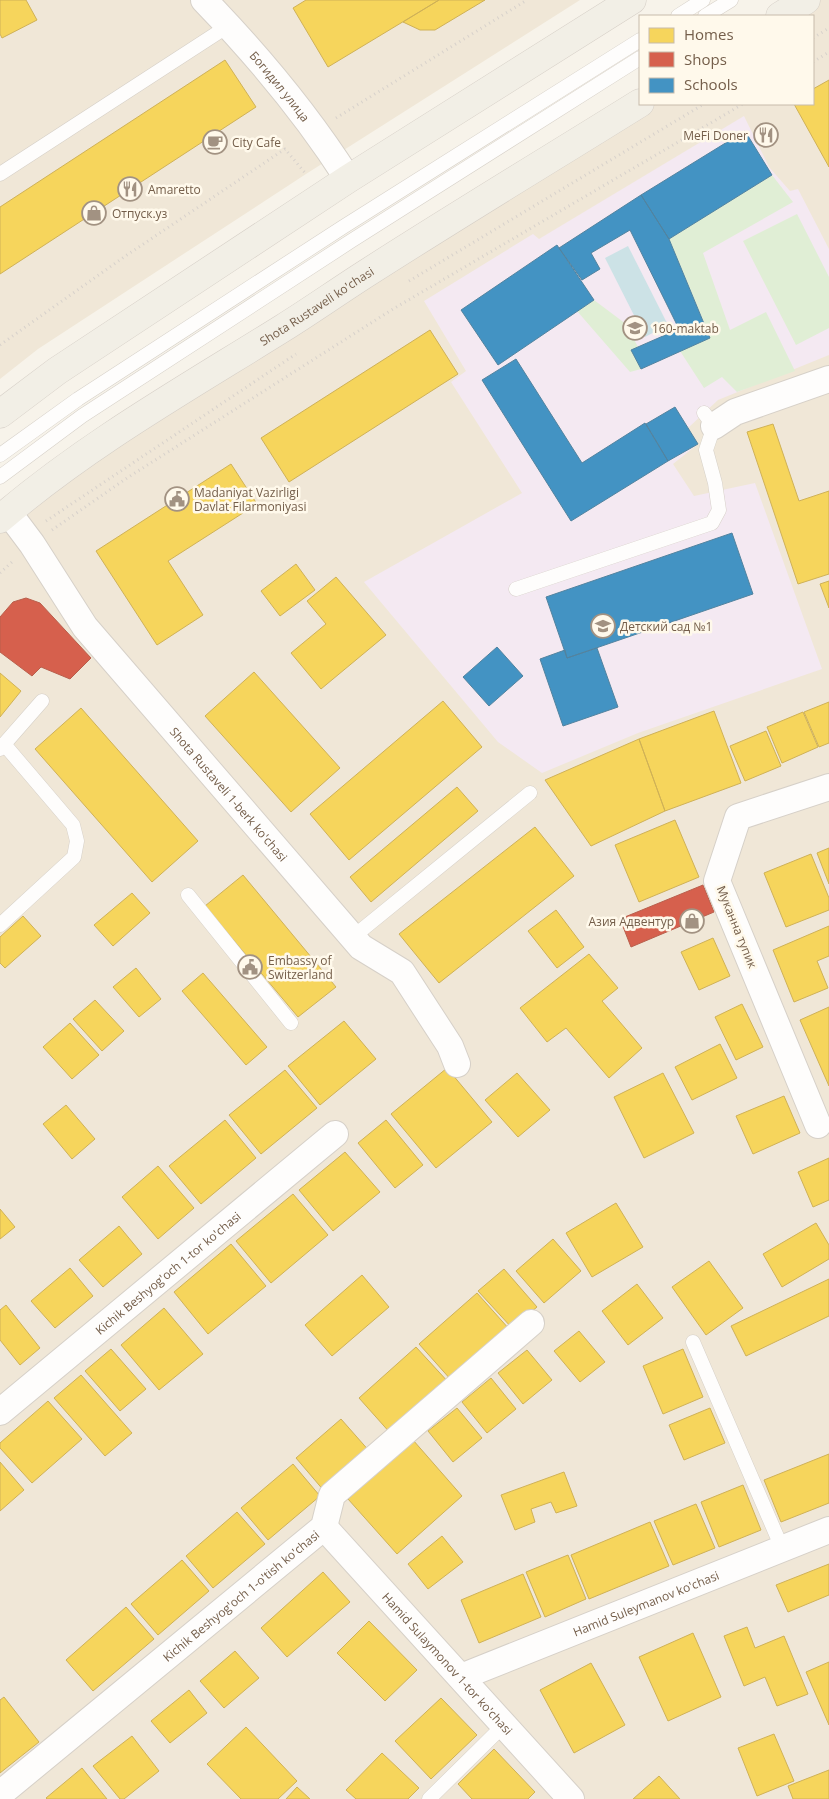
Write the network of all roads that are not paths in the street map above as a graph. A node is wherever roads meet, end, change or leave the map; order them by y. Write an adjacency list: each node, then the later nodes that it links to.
1 (204, 0): 9 (street, Богидил улица)
2 (632, 0): 14 (main road)
3 (703, 0): 6 (lane)
4 (731, 0): 7 (lane)
5 (806, 0): 8 (main road)
6 (680, 15)
7 (707, 15)
8 (782, 15)
9 (228, 26): 13 (lane); 14 (street, Богидил улица)
10 (639, 41): 18 (lane)
11 (639, 59): 19 (lane)
12 (639, 104): 20 (main road, Shota Rustaveli ko'chasi)
13 (0, 174)
14 (348, 179): 16 (main road)
15 (829, 379): 17 (street)
16 (0, 414)
17 (709, 420): 21 (lane)
18 (0, 456)
19 (0, 477)
20 (4, 516): 28 (street, Shota Rustaveli 1-berk ko'chasi)
21 (516, 589)
22 (42, 701): 23 (lane)
23 (2, 746): 27 (lane)
24 (829, 787): 31 (street, Муканна тупик)
25 (530, 793): 28 (lane)
26 (188, 895): 29 (lane)
27 (0, 925)
28 (353, 937): 30 (street, Shota Rustaveli 1-berk ko'chasi)
29 (291, 1023)
30 (458, 1064)
31 (818, 1125)
32 (335, 1134): 35 (street, Kichik Beshyog'och 1-tor ko'chasi)
33 (531, 1323): 36 (street, Kichik Beshyog'och 1-o'tish ko'chasi)
34 (693, 1342): 38 (lane)
35 (0, 1412)
36 (324, 1527): 39 (street, Hamid Sulaymonov 1-tor ko'chasi); 41 (street, Kichik Beshyog'och 1-o'tish ko'chasi)
37 (829, 1530): 38 (street, Hamid Suleymanov ko'chasi)
38 (782, 1548): 39 (street, Hamid Suleymanov ko'chasi)
39 (461, 1676): 40 (street, Hamid Sulaymonov 1-tor ko'chasi)
40 (504, 1725): 42 (lane); 43 (street, Hamid Sulaymonov 1-tor ko'chasi)
41 (0, 1794)
42 (429, 1799)
43 (571, 1799)

